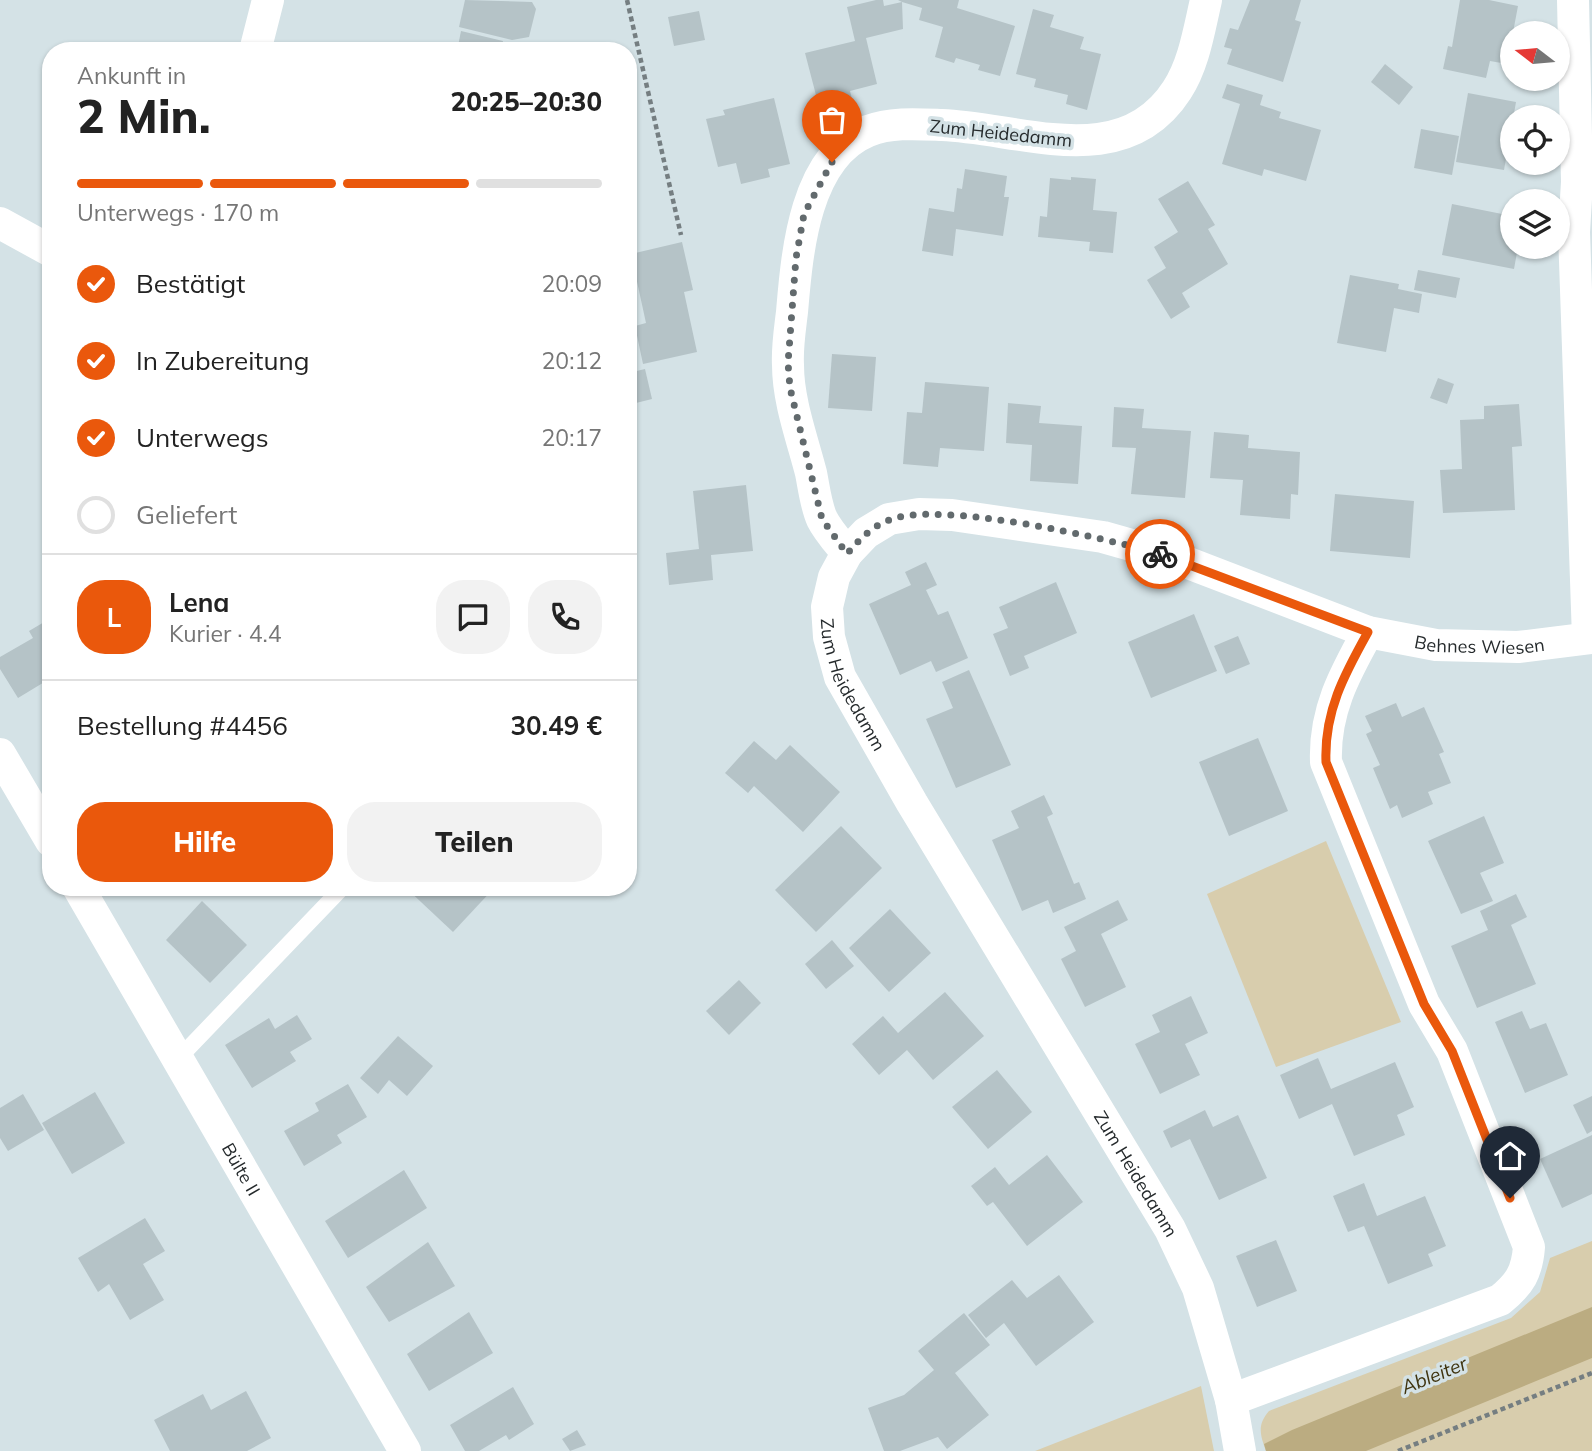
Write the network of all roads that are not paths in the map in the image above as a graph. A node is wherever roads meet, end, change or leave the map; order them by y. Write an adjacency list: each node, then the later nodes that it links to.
1 (268, 0): 4 (street)
2 (1206, 0): 7 (street, Zum Heidedamm)
3 (1573, 0): 9 (street)
4 (257, 42)
5 (0, 223): 6 (street)
6 (42, 246)
7 (847, 554): 8 (street, Behnes Wiesen); 15 (street, Zum Heidedamm)
8 (1368, 632): 9 (street, Behnes Wiesen); 15 (street)
9 (1590, 638)
10 (0, 754): 11 (street)
11 (42, 826)
12 (83, 896): 14 (street, Bülte II)
13 (334, 896): 14 (lane)
14 (178, 1059): 16 (street, Bülte II)
15 (1231, 1400): 17 (street, Zum Heidedamm)
16 (405, 1451)
17 (1240, 1451)

